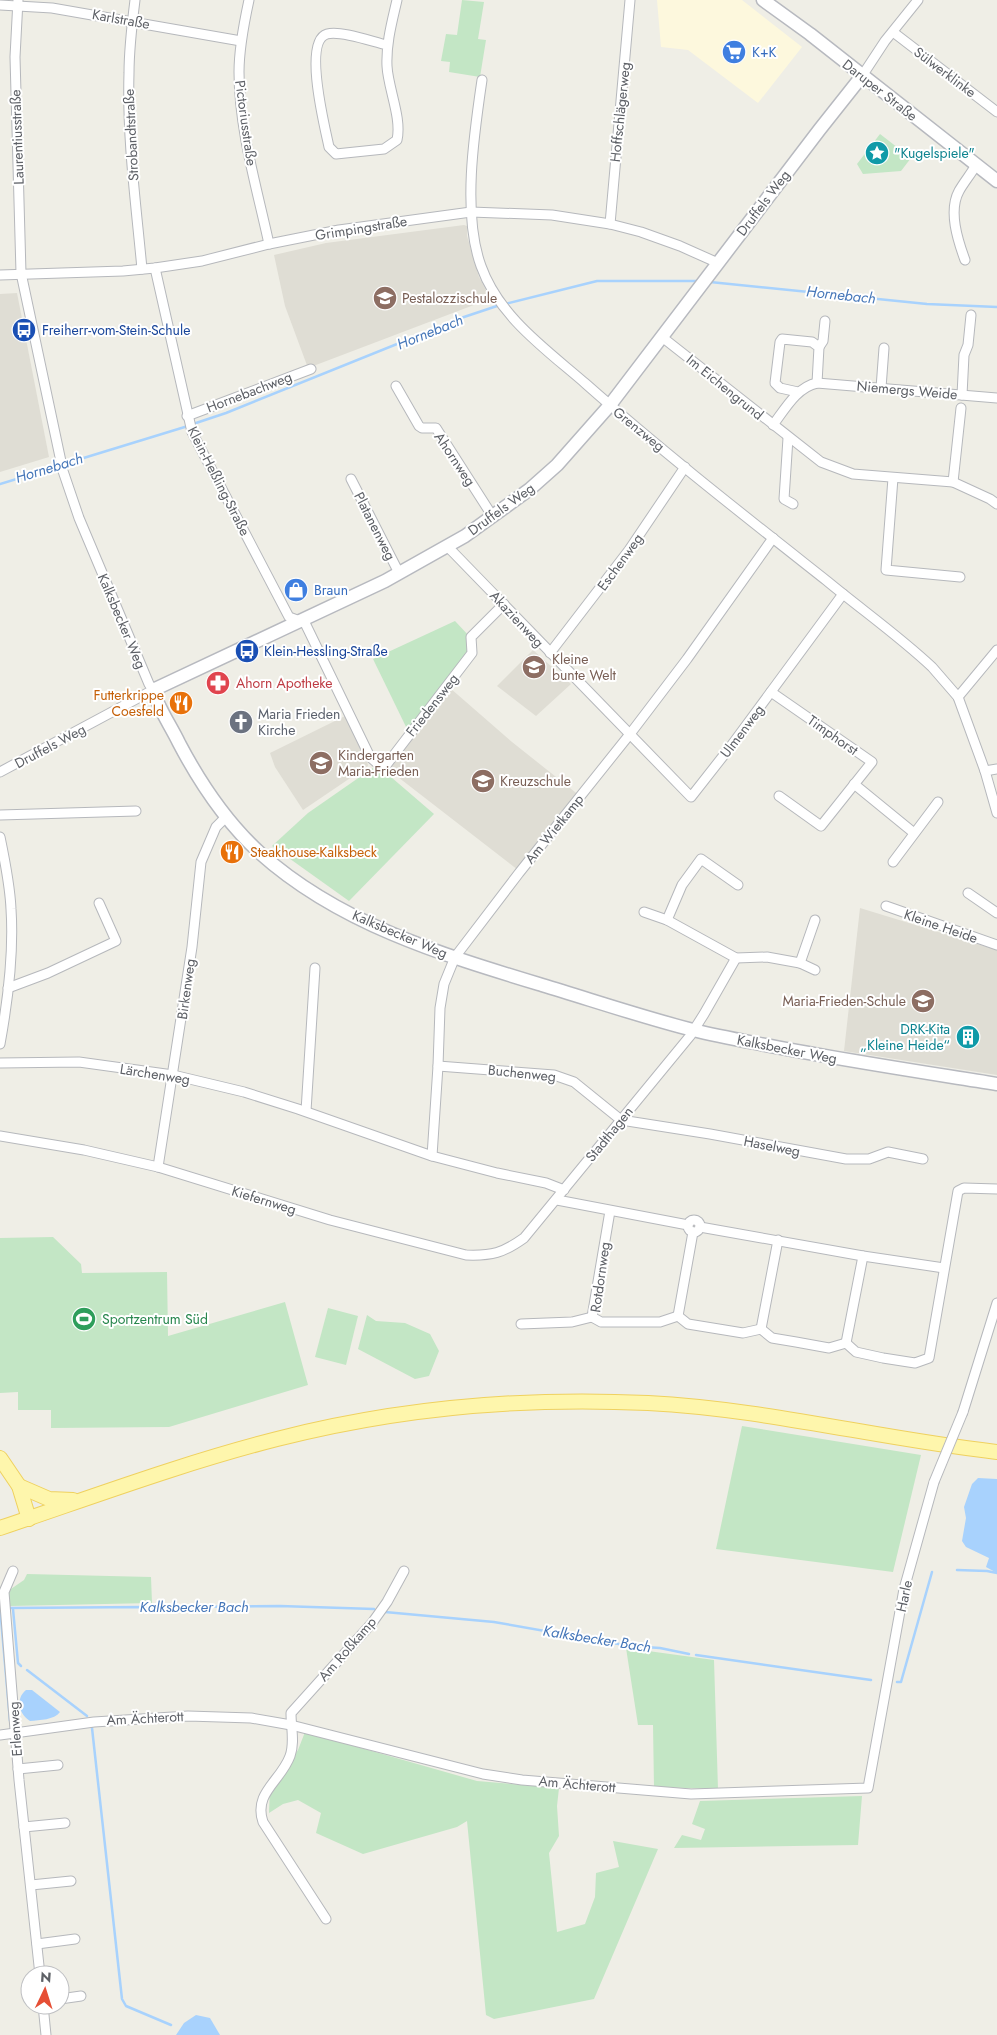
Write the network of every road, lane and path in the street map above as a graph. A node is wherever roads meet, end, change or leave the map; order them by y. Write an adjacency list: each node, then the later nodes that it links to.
1 (135, 0): 9 (street, Strobandtstraße)
2 (249, 0): 11 (street, Pictoriusstraße)
3 (398, 0): 12 (street)
4 (630, 0): 19 (street, Hoffschlägerweg)
5 (762, 0): 13 (street, Daruper Straße)
6 (918, 0): 10 (street)
7 (18, 3): 8 (street, Karlstraße); 9 (street, Karlstraße); 25 (street, Laurentiusstraße)
8 (0, 5)
9 (132, 21): 11 (street, Karlstraße); 24 (street, Strobandtstraße)
10 (893, 32): 13 (street); 15 (street, Sülwerklinke)
11 (242, 41): 20 (street, Pictoriusstraße)
12 (388, 45): 12 (street)
13 (862, 76): 16 (street, Daruper Straße); 23 (street, Druffels Weg)
14 (482, 80): 18 (street, Grenzweg)
15 (997, 112)
16 (976, 165): 17 (street, Daruper Straße); 21 (street)
17 (997, 181)
18 (471, 212): 19 (street, Grimpingstraße); 20 (street, Grimpingstraße); 39 (street, Grenzweg)
19 (610, 224): 23 (street, Grimpingstraße)
20 (269, 244): 22 (street, Grimpingstraße)
21 (965, 260)
22 (155, 268): 24 (street, Grimpingstraße); 41 (street, Klein-Heßling-Straße)
23 (714, 268): 29 (street, Druffels Weg)
24 (142, 269): 25 (street, Grimpingstraße)
25 (21, 274): 26 (street, Grimpingstraße); 60 (street, Kalksbecker Weg)
26 (0, 275)
27 (971, 315): 37 (street)
28 (825, 321): 30 (street)
29 (662, 337): 39 (street, Druffels Weg); 42 (street, Im Eichengrund)
30 (819, 347): 33 (street); 36 (street)
31 (884, 348): 35 (street)
32 (311, 369): 41 (street, Hornebachweg)
33 (817, 383): 35 (street, Niemergs Weide); 36 (street, Niemergs Weide)
34 (396, 386): 50 (street, Ahornweg)
35 (881, 388): 37 (street, Niemergs Weide)
36 (798, 392): 42 (street, Niemergs Weide)
37 (962, 395): 38 (street, Niemergs Weide)
38 (997, 398)
39 (610, 406): 44 (street, Grenzweg); 50 (street, Druffels Weg)
40 (961, 408): 47 (street)
41 (187, 416): 57 (street, Klein-Heßling-Straße)
42 (773, 425): 43 (street, Im Eichengrund)
43 (788, 438): 45 (street, Im Eichengrund); 48 (street)
44 (685, 467): 51 (street, Grenzweg); 59 (street, Eschenweg)
45 (893, 478): 47 (street, Im Eichengrund); 54 (street)
46 (351, 479): 53 (street, Platanenweg)
47 (953, 482): 49 (street, Im Eichengrund)
48 (793, 504)
49 (997, 504)
50 (493, 517): 52 (street, Druffels Weg)
51 (773, 538): 55 (street, Grenzweg); 63 (street, Am Wietkamp)
52 (447, 546): 53 (street, Druffels Weg); 56 (street, Akazienweg)
53 (399, 573): 57 (street, Druffels Weg)
54 (960, 576)
55 (843, 594): 61 (street, Ulmenweg); 62 (street, Grenzweg)
56 (504, 604): 57 (street, Friedensweg); 59 (street, Akazienweg)
57 (298, 621): 60 (street, Druffels Weg)
58 (997, 650): 62 (street)
59 (550, 653): 63 (street, Akazienweg)
60 (153, 690): 66 (street, Druffels Weg); 73 (street, Kalksbecker Weg)
61 (771, 692): 63 (street, Ulmenweg); 67 (street, Timphorst)
62 (958, 697): 65 (street)
63 (630, 734): 86 (street, Am Wietkamp)
64 (997, 769): 65 (street)
65 (984, 771): 71 (street)
66 (0, 772)
67 (854, 784): 68 (street, Timphorst); 74 (street)
68 (779, 796)
69 (938, 802): 74 (street)
70 (136, 811): 72 (street)
71 (997, 813)
72 (0, 815)
73 (226, 816): 86 (street, Kalksbecker Weg); 96 (street, Birkenweg)
74 (914, 833): 76 (street)
75 (0, 837): 91 (street)
76 (893, 862)
77 (738, 885): 83 (street)
78 (968, 893): 82 (street)
79 (99, 903): 91 (street)
80 (886, 906): 85 (street, Kleine Heide)
81 (644, 912): 83 (street)
82 (997, 914)
83 (667, 920): 87 (street)
84 (815, 920): 88 (street)
85 (997, 945)
86 (455, 957): 92 (street, Kalksbecker Weg); 95 (street, Am Wietkamp)
87 (736, 958): 88 (street); 92 (street, Stadthagen)
88 (800, 963): 90 (street)
89 (315, 968): 98 (street)
90 (815, 970)
91 (8, 988): 93 (street)
92 (693, 1030): 97 (street, Kalksbecker Weg); 99 (street, Stadthagen)
93 (0, 1044)
94 (0, 1063): 96 (street, Lärchenweg)
95 (438, 1066): 99 (street, Buchenweg); 101 (street, Am Wietkamp)
96 (173, 1075): 98 (street, Lärchenweg); 103 (street, Birkenweg)
97 (997, 1084)
98 (306, 1111): 101 (street, Lärchenweg)
99 (621, 1120): 102 (street, Haselweg); 105 (street, Stadthagen)
100 (0, 1136): 103 (street, Kiefernweg)
101 (432, 1156): 105 (street, Lärchenweg)
102 (923, 1159)
103 (158, 1167): 109 (street, Kiefernweg)
104 (997, 1189): 112 (street)
105 (564, 1190): 106 (street, Stadthagen)
106 (557, 1200): 107 (street); 109 (street, Stadthagen)
107 (610, 1211): 108 (street); 115 (street, Rotdornweg)
108 (694, 1228): 110 (street); 114 (street)
109 (524, 1238)
110 (778, 1240): 111 (street); 117 (street)
111 (863, 1256): 112 (street); 118 (street)
112 (944, 1268): 118 (street)
113 (997, 1303): 132 (street, Harle, bridge)
114 (678, 1316): 115 (street, Rotdornweg); 117 (street)
115 (592, 1317): 116 (street)
116 (522, 1324)
117 (761, 1330): 118 (street)
118 (846, 1343)
119 (997, 1452): 122 (main road)
120 (0, 1458): 121 (main road)
121 (19, 1486): 122 (main road); 123 (main road)
122 (84, 1500): 123 (main road)
123 (29, 1518): 124 (main road)
124 (0, 1528)
125 (13, 1571): 128 (street, Erlenweg)
126 (404, 1571): 127 (street, Am Roßkamp)
127 (291, 1725): 128 (street, Am Ächterott); 132 (street, Am Ächterott); 137 (street)
128 (16, 1732): 129 (street, Am Ächterott); 131 (street, Erlenweg)
129 (0, 1735)
130 (58, 1765): 131 (street, Erlenweg)
131 (18, 1769): 134 (street, Erlenweg)
132 (868, 1788)
133 (65, 1823): 134 (street)
134 (24, 1827): 136 (street, Erlenweg)
135 (71, 1881): 136 (street)
136 (31, 1885): 139 (street, Erlenweg)
137 (326, 1919)
138 (75, 1939): 139 (street)
139 (37, 1944): 140 (street, Erlenweg)
140 (39, 1965)
141 (81, 1996): 142 (street)
142 (70, 1998)
143 (44, 2015): 144 (street)
144 (46, 2035)

